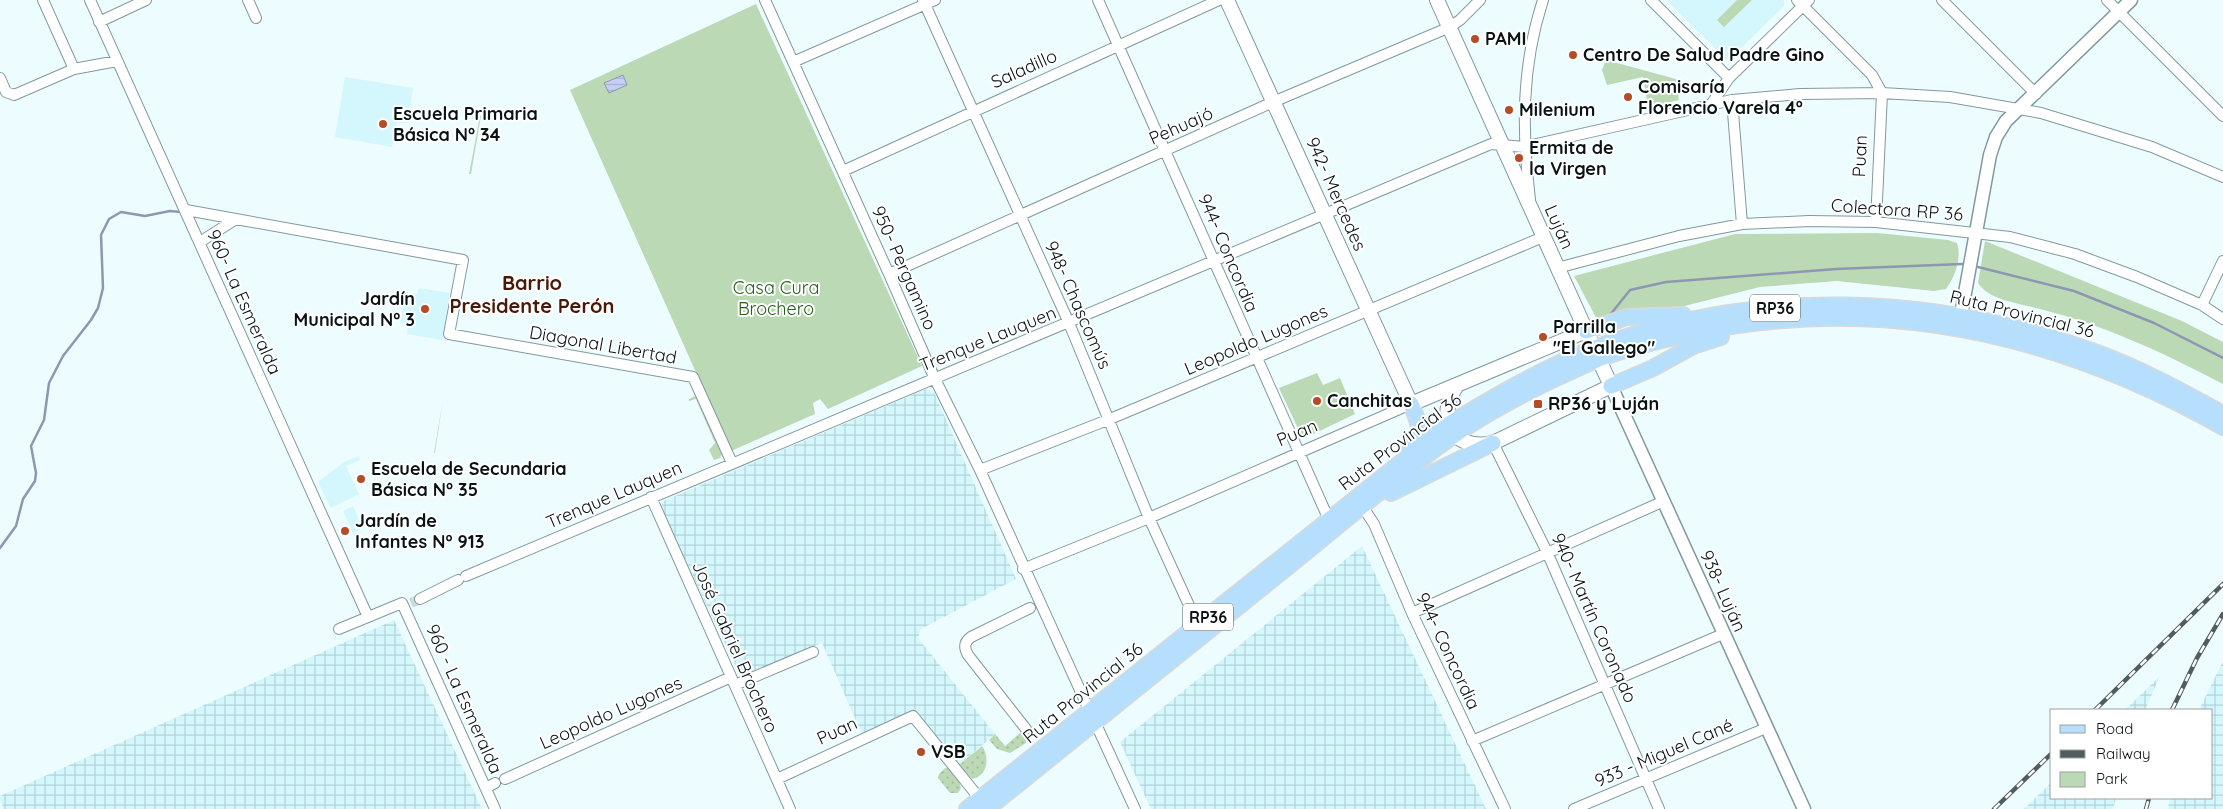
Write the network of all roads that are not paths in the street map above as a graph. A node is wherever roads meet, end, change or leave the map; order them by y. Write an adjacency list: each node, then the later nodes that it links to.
1 (43, 0): 25 (street)
2 (90, 0): 20 (street, 960- La Esmeralda)
3 (146, 0): 20 (street)
4 (248, 0): 19 (street)
5 (764, 0): 24 (street, 950- Pergamino)
6 (1098, 0): 22 (street, 944- Concordia)
7 (1219, 0): 22 (street, Saladillo)
8 (1227, 0): 31 (main road, 942- Mercedes)
9 (1437, 0): 21 (main road, Luján)
10 (1480, 0): 21 (street, Pehuajó)
11 (1544, 0): 37 (street)
12 (1651, 0): 27 (street)
13 (1942, 0): 29 (street)
14 (2107, 0): 18 (street)
15 (2131, 0): 18 (street)
16 (928, 2): 24 (street); 34 (street, 948- Chascomús)
17 (1803, 2): 27 (street); 28 (street)
18 (2119, 12): 29 (street); 35 (street)
19 (256, 18)
20 (99, 22): 23 (street, 960- La Esmeralda)
21 (1450, 27): 31 (street, Pehuajó); 36 (main road, Luján)
22 (1118, 44): 34 (street, Saladillo); 38 (street, 944- Concordia)
23 (117, 61): 25 (street); 41 (street, 960- La Esmeralda)
24 (794, 62): 39 (street, 950- Pergamino)
25 (74, 69): 26 (street)
26 (0, 78)
27 (1730, 78): 32 (street)
28 (1882, 93): 30 (street, Trenque Lauquen); 33 (street, Trenque Lauquen); 46 (street, Puan)
29 (2036, 94): 33 (street)
30 (1732, 100): 32 (street, Trenque Lauquen); 47 (street)
31 (1273, 102): 38 (street, Pehuajó); 44 (main road, 942- Mercedes)
32 (1712, 103): 37 (street, Trenque Lauquen)
33 (2020, 108): 40 (street, Trenque Lauquen); 48 (street)
34 (972, 111): 39 (street, Saladillo); 43 (street, 948- Chascomús)
35 (2223, 116)
36 (1503, 145): 37 (street, Trenque Lauquen); 42 (main road, Luján); 44 (street, Trenque Lauquen)
37 (1524, 147): 42 (street)
38 (1166, 150): 43 (street, Pehuajó); 52 (street, 944- Concordia)
39 (843, 171): 54 (street, 950- Pergamino)
40 (2223, 177)
41 (186, 210): 45 (street); 50 (street, 960- La Esmeralda)
42 (1532, 211): 49 (main road, Luján)
43 (1021, 214): 54 (street, Pehuajó); 61 (street, 948- Chascomús)
44 (1325, 215): 52 (street, Trenque Lauquen); 56 (main road, 942- Mercedes)
45 (236, 220): 50 (street); 75 (street, Diagonal Libertad)
46 (1876, 222): 47 (street, Colectora RP 36); 48 (street, Colectora RP 36)
47 (1742, 224): 53 (street, Colectora RP 36)
48 (1976, 231): 55 (street, Colectora RP 36); 58 (street)
49 (1543, 237): 53 (main road, Luján); 56 (street, Leopoldo Lugones)
50 (200, 242): 88 (street, 960- La Esmeralda)
51 (2223, 261): 55 (street)
52 (1216, 263): 61 (street, Trenque Lauquen); 64 (street, 944- Concordia)
53 (1557, 268): 62 (main road, Luján)
54 (890, 274): 65 (street, 950- Pergamino)
55 (2202, 305): 60 (street, Colectora RP 36)
56 (1368, 310): 64 (street, Leopoldo Lugones); 68 (main road, 942- Mercedes)
57 (1747, 311): 58 (main road, Ruta Provincial 36 / RP36); 62 (main road); 63 (main road, Ruta Provincial 36 / RP36)
58 (1961, 315): 69 (main road, Ruta Provincial 36 / RP36)
59 (1826, 317): 63 (main road, Ruta Provincial 36 / RP36); 67 (main road); 71 (main road, Ruta Provincial 36 / RP36)
60 (2223, 318)
61 (1069, 324): 65 (street, Trenque Lauquen); 70 (street, 948- Chascomús)
62 (1586, 332): 63 (main road, Luján); 66 (main road, Puan)
63 (1596, 354): 67 (main road, Luján); 72 (main road, Ruta Provincial 36 / RP36)
64 (1256, 357): 70 (street, Leopoldo Lugones); 74 (street, 944- Concordia)
65 (934, 377): 75 (street, Trenque Lauquen); 76 (street, 950- Pergamino)
66 (1456, 384): 68 (main road, Puan); 72 (main road)
67 (1611, 386): 73 (main road); 79 (street, 938- Luján)
68 (1411, 404): 74 (street, Puan); 77 (main road)
69 (2223, 414)
70 (1110, 419): 76 (street, Leopoldo Lugones); 81 (street, 948- Chascomús)
71 (2223, 427)
72 (1452, 430): 73 (main road); 77 (main road, Ruta Provincial 36 / RP36); 80 (main road, Ruta Provincial 36 / RP36)
73 (1493, 443): 80 (main road); 83 (street, 940- Martín Coronado)
74 (1299, 453): 81 (street, Puan); 82 (street, 944- Concordia)
75 (732, 463): 78 (street, Trenque Lauquen)
76 (980, 470): 84 (street, 950- Pergamino)
77 (1391, 470): 82 (main road, Ruta Provincial 36 / RP36)
78 (651, 497): 85 (street, Trenque Lauquen); 93 (street, José Gabriel Brochero)
79 (1664, 501): 83 (street); 91 (street, 938- Luján)
80 (1363, 506): 87 (street, 944- Concordia); 95 (main road, Ruta Provincial 36 / RP36)
81 (1149, 518): 84 (street, Puan); 89 (street, 948- Chascomús)
82 (1329, 520): 89 (main road, Ruta Provincial 36 / RP36)
83 (1547, 552): 87 (street); 94 (street, 940- Martín Coronado)
84 (1023, 568): 95 (street, 950- Pergamino)
85 (409, 603): 88 (street, Trenque Lauquen); 103 (street, 960 - La Esmeralda)
86 (1030, 608): 97 (street)
87 (1412, 613): 98 (street, 944- Concordia)
88 (368, 617): 90 (street, Trenque Lauquen)
89 (1198, 625): 95 (main road, Ruta Provincial 36 / RP36)
90 (339, 629)
91 (1724, 634): 94 (street); 96 (street, 938- Luján)
92 (813, 652): 93 (street, Leopoldo Lugones)
93 (733, 681): 99 (street, Leopoldo Lugones); 101 (street, José Gabriel Brochero)
94 (1606, 684): 98 (street); 100 (street, 940- Martín Coronado)
95 (1092, 717): 102 (main road, Ruta Provincial 36 / RP36); 106 (street, 950- Pergamino)
96 (1766, 728): 100 (street, 933 - Miguel Cané); 110 (street, 938- Luján)
97 (1026, 729)
98 (1472, 741): 107 (street, 944- Concordia)
99 (505, 778)
100 (1647, 778): 108 (street, 933 - Miguel Cané); 109 (street, 940- Martín Coronado)
101 (777, 779): 102 (street, Puan); 104 (street, José Gabriel Brochero)
102 (984, 804): 105 (main road, Ruta Provincial 36 / RP36)
103 (495, 809)
104 (790, 809)
105 (967, 809)
106 (1134, 809)
107 (1505, 809)
108 (1574, 809)
109 (1659, 809)
110 (1804, 809)

